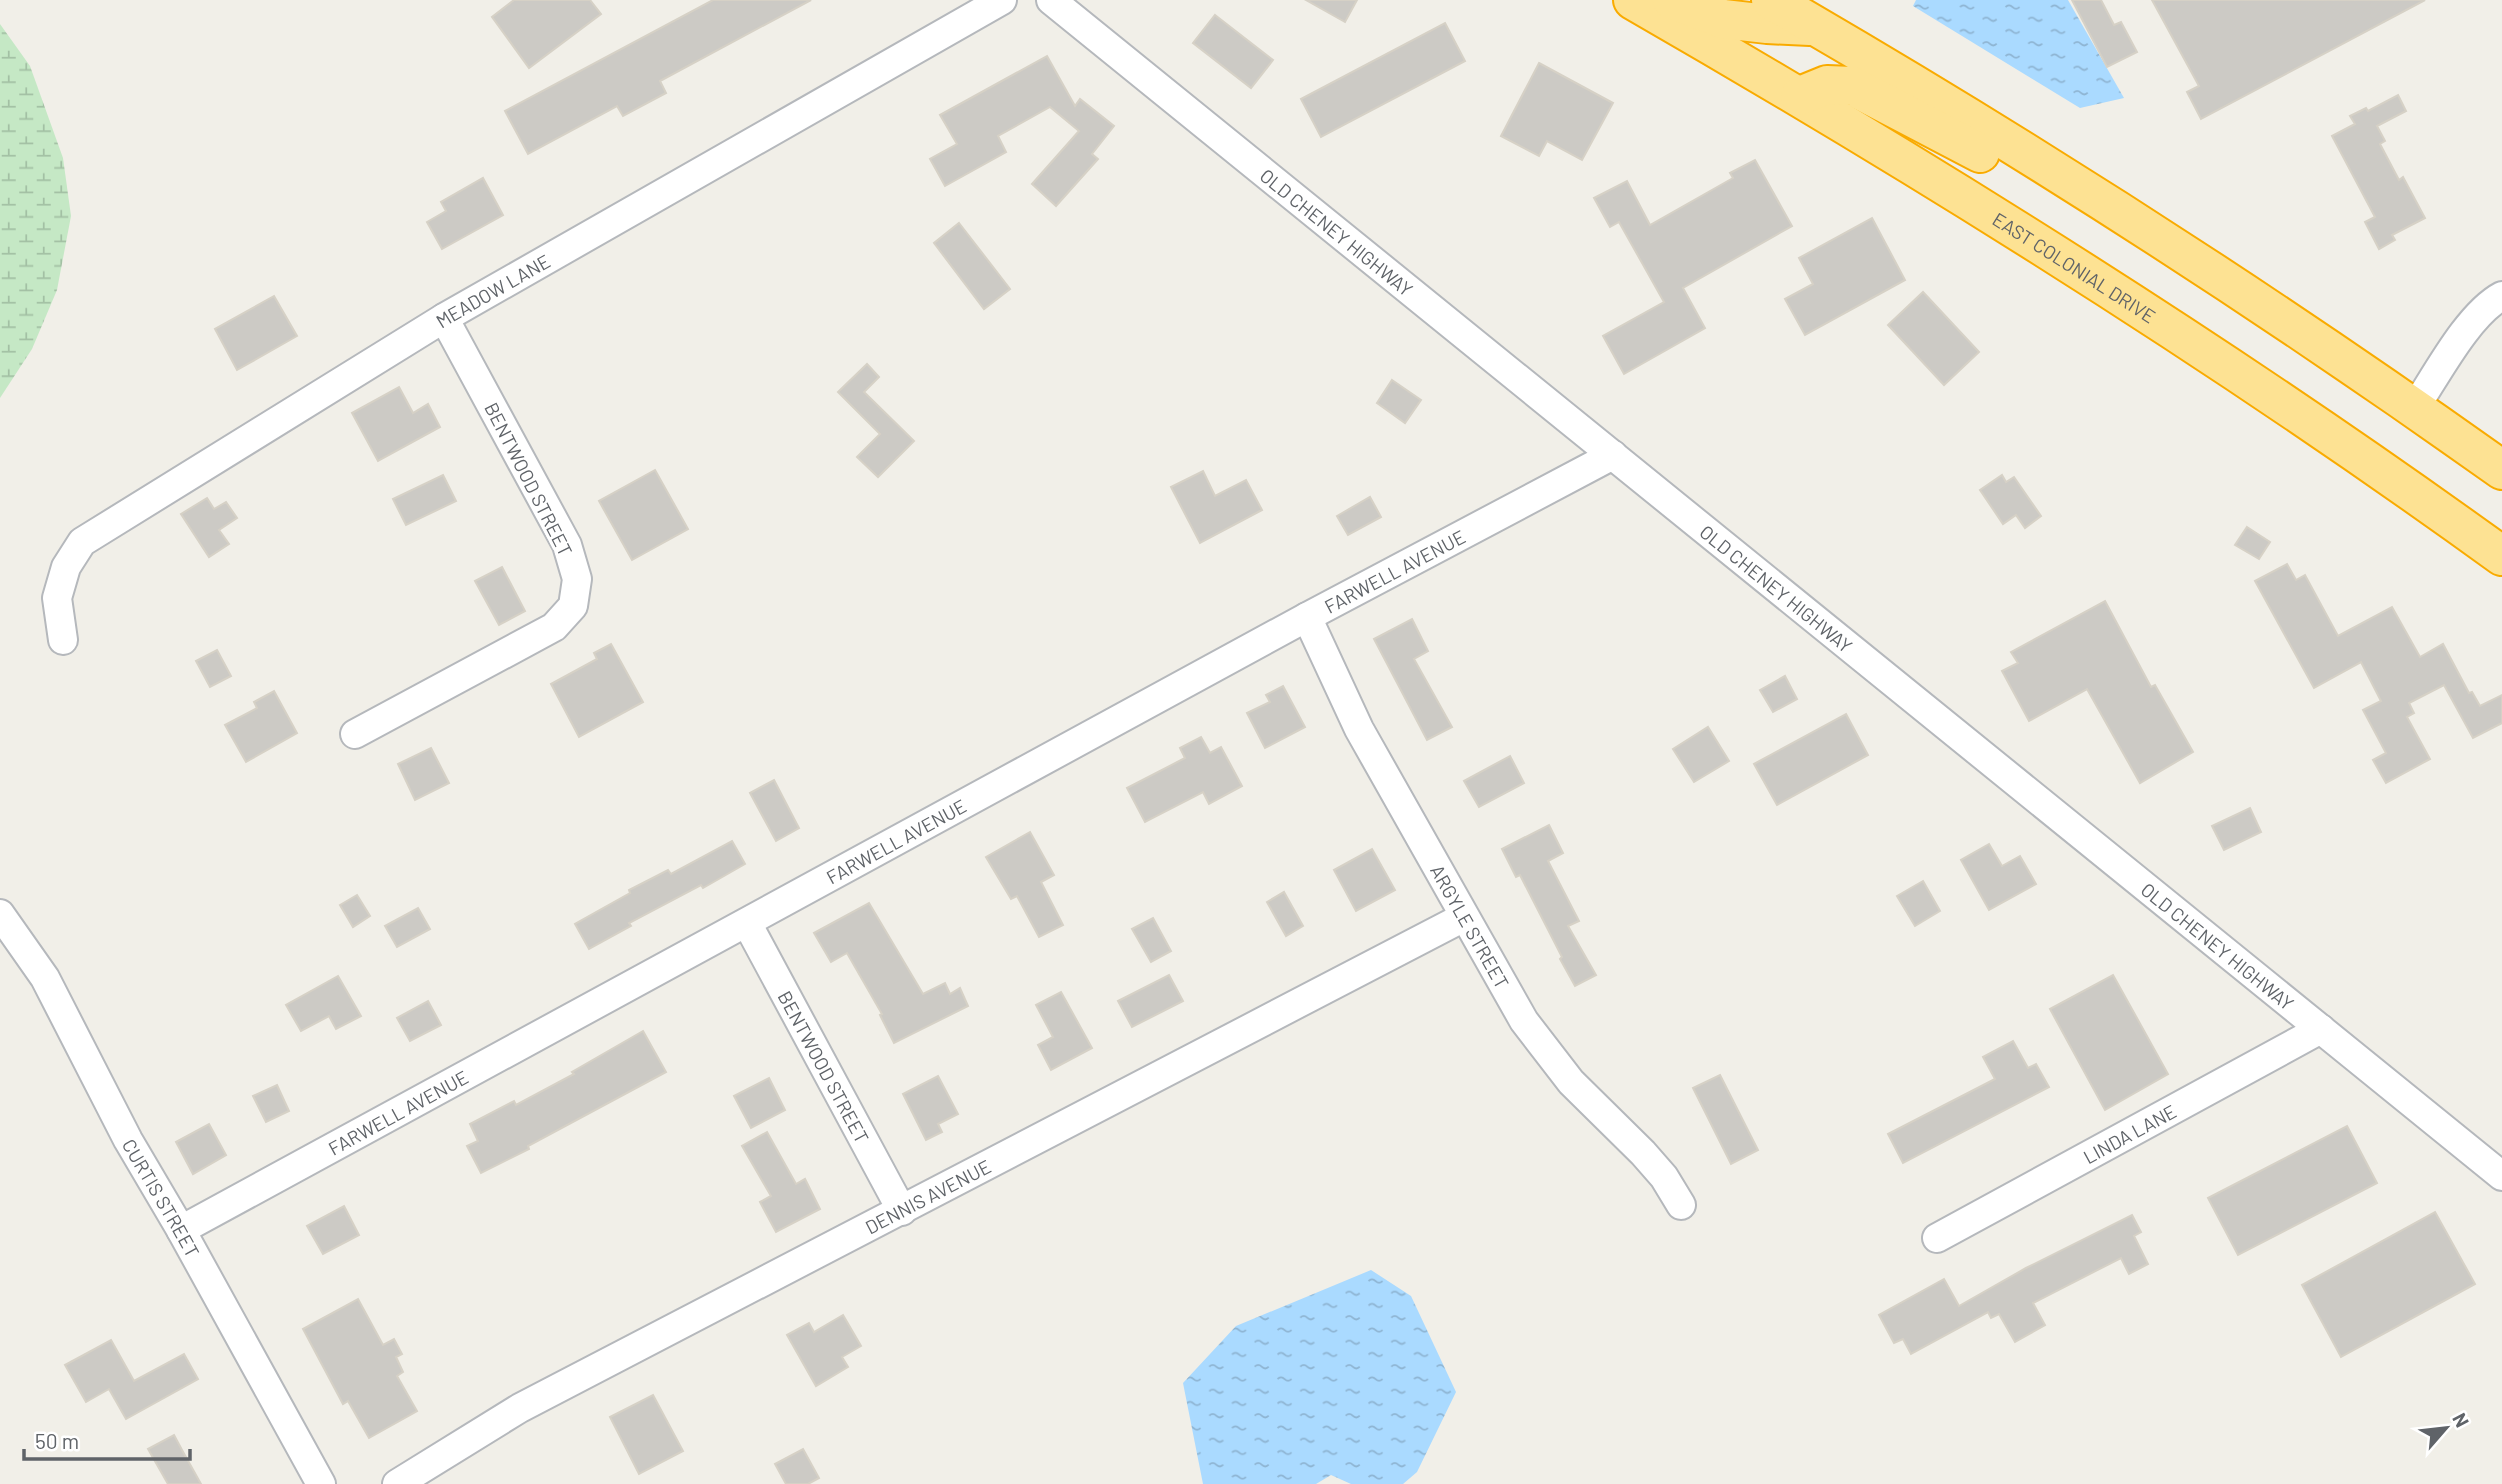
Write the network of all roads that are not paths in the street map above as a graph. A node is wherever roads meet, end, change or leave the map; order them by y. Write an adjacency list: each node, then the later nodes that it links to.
1 (1002, 0): 10 (street, MEADOW LANE)
2 (1051, 0): 12 (street, OLD CHENEY HIGHWAY)
3 (1633, 0): 7 (highway, EAST COLONIAL DRIVE)
4 (1672, 0): 6 (highway)
5 (1771, 0): 6 (highway)
6 (1814, 26): 8 (highway)
7 (1800, 96): 8 (highway); 14 (highway, EAST COLONIAL DRIVE)
8 (2051, 169): 11 (highway)
9 (2502, 296): 11 (street)
10 (444, 318): 18 (street, MEADOW LANE); 19 (street, BENTWOOD STREET)
11 (2414, 409): 13 (highway)
12 (1613, 455): 17 (street, FARWELL AVENUE); 23 (street, OLD CHENEY HIGHWAY)
13 (2502, 470)
14 (2409, 489): 15 (highway); 16 (highway, EAST COLONIAL DRIVE)
15 (2502, 531)
16 (2502, 556)
17 (1307, 617): 21 (street, ARGYLE STREET); 22 (street, FARWELL AVENUE)
18 (63, 640)
19 (355, 734)
20 (0, 914): 27 (street, CURTIS STREET)
21 (1464, 917): 25 (street, ARGYLE STREET); 26 (street, DENNIS AVENUE)
22 (747, 923): 26 (street, BENTWOOD STREET); 27 (street, FARWELL AVENUE)
23 (2321, 1029): 24 (street, OLD CHENEY HIGHWAY); 28 (street, LINDA LANE)
24 (2502, 1176)
25 (1681, 1205)
26 (902, 1211): 30 (street, DENNIS AVENUE)
27 (181, 1230): 29 (street, CURTIS STREET)
28 (1937, 1238)
29 (321, 1484)
30 (397, 1484)

